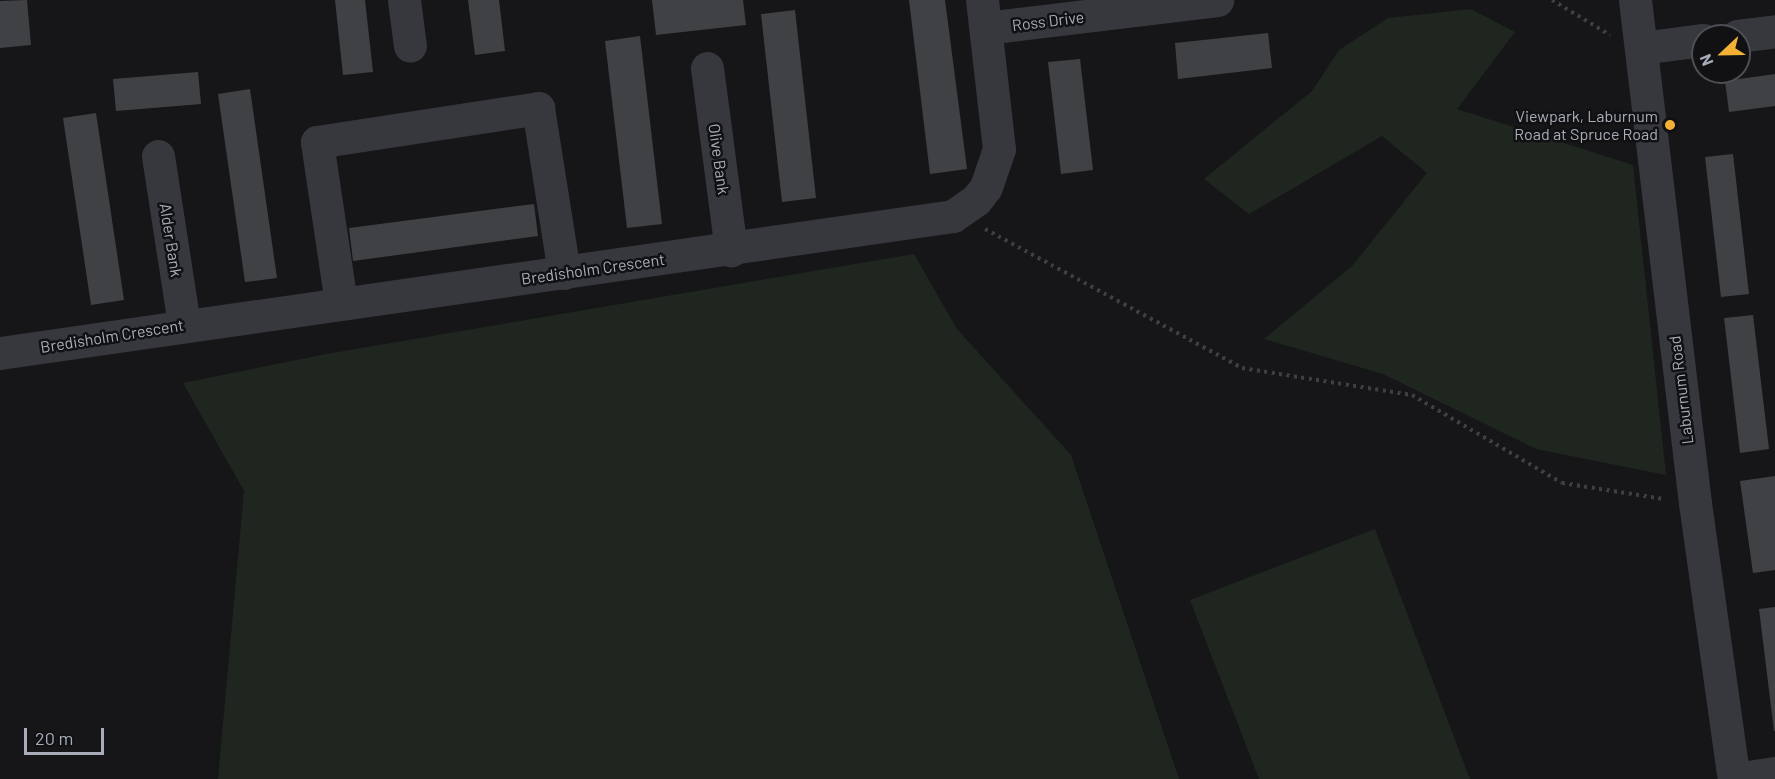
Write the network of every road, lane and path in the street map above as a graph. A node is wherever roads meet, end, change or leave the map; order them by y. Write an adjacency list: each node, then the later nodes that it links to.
1 (404, 0): 9 (street)
2 (1217, 0): 5 (street, Ross Drive)
3 (1552, 0): 10 (path)
4 (1635, 0): 10 (street, Laburnum Road)
5 (984, 14): 13 (street, Bredisholm Crescent)
6 (1775, 31): 7 (street)
7 (1751, 34)
8 (1691, 42): 10 (street)
9 (410, 46)
10 (1641, 48): 19 (street, Laburnum Road)
11 (707, 68): 14 (street, Olive Bank)
12 (158, 156): 17 (street, Alder Bank)
13 (960, 212): 14 (street, Bredisholm Crescent); 19 (path)
14 (731, 250): 15 (street, Bredisholm Crescent)
15 (564, 273): 16 (street, Bredisholm Crescent); 16 (street)
16 (341, 303): 17 (street, Bredisholm Crescent)
17 (184, 324): 18 (street, Bredisholm Crescent)
18 (0, 353)
19 (1695, 503): 21 (street, Laburnum Road)
20 (1775, 773): 21 (street)
21 (1734, 779)

